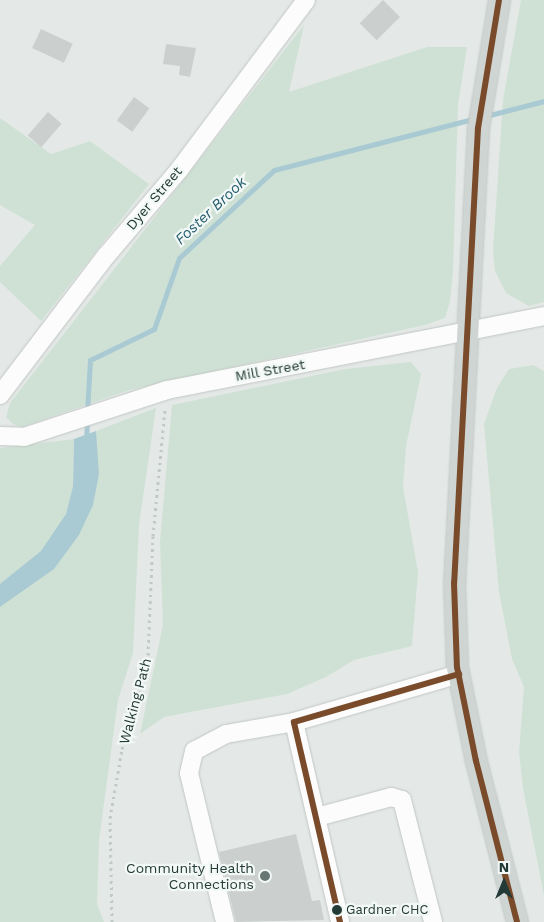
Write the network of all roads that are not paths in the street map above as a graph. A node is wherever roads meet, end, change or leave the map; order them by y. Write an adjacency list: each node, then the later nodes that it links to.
1 (306, 0): 5 (street, Dyer Street)
2 (499, 0): 4 (main road)
3 (544, 316): 4 (street, Mill Street)
4 (466, 333): 6 (street, Mill Street); 7 (main road)
5 (0, 395)
6 (0, 436)
7 (459, 674): 8 (street); 13 (main road)
8 (294, 722): 9 (street); 10 (street)
9 (317, 817): 11 (street); 12 (street)
10 (225, 922)
11 (340, 922)
12 (433, 922)
13 (517, 922)

